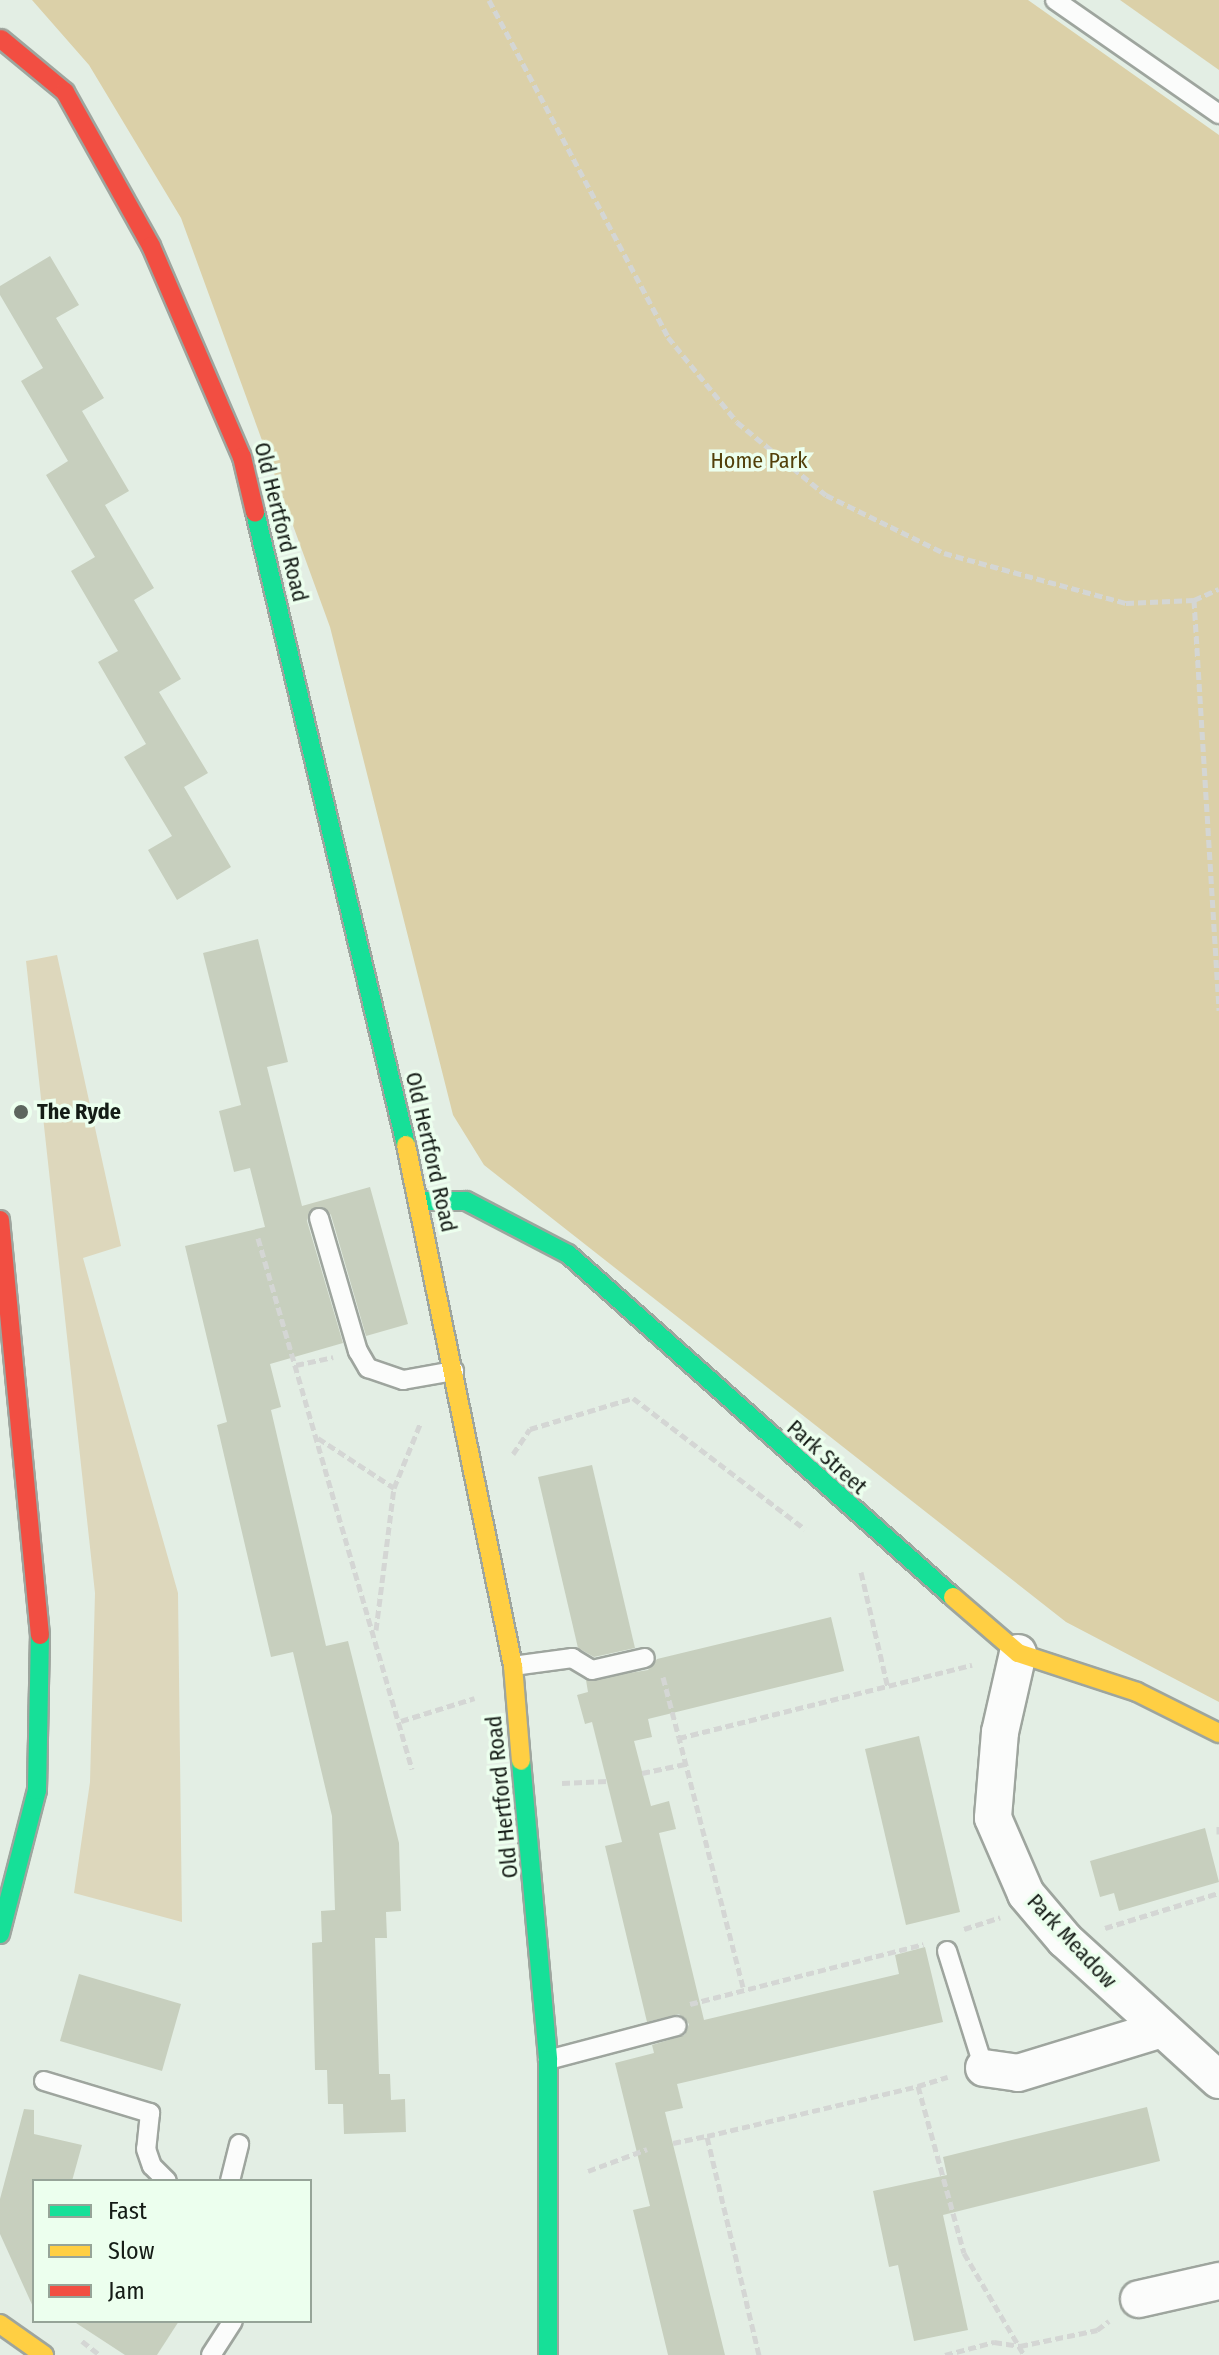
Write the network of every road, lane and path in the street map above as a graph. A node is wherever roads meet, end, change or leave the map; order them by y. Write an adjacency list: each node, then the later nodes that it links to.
1 (489, 0): 6 (path)
2 (1055, 0): 4 (lane)
3 (1, 39): 8 (street, Old Hertford Road)
4 (1219, 114)
5 (1219, 589): 6 (path)
6 (1194, 600): 7 (path)
7 (1219, 1010)
8 (419, 1201): 15 (street, Old Hertford Road); 22 (street, Park Street)
9 (319, 1218): 13 (lane)
10 (0, 1220): 12 (street)
11 (258, 1238): 14 (path)
12 (7, 1332): 36 (street)
13 (358, 1351): 14 (path); 15 (lane)
14 (296, 1365): 16 (path)
15 (454, 1371): 17 (path); 18 (street, Old Hertford Road)
16 (317, 1437): 17 (path); 21 (path)
17 (394, 1488): 21 (path)
18 (479, 1500): 19 (path); 24 (street, Old Hertford Road)
19 (810, 1533)
20 (848, 1562): 26 (path)
21 (375, 1635): 27 (path)
22 (1018, 1653): 26 (path); 28 (street, Park Street); 37 (street, Park Meadow)
23 (645, 1658): 24 (lane); 29 (path)
24 (513, 1666): 25 (street, Old Hertford Road)
25 (515, 1687): 27 (path); 43 (street, Old Hertford Road)
26 (888, 1688): 29 (path)
27 (400, 1721): 31 (path)
28 (1219, 1733)
29 (679, 1738): 30 (path)
30 (685, 1764): 32 (path); 40 (path)
31 (412, 1769)
32 (642, 1773)
33 (1219, 1826): 34 (path)
34 (1219, 1834)
35 (1219, 1893): 37 (path)
36 (0, 1934)
37 (1065, 1940): 42 (street, Park Meadow)
38 (897, 1949): 40 (path)
39 (947, 1951): 44 (lane)
40 (743, 1987): 41 (path)
41 (677, 2026): 43 (lane)
42 (1159, 2030): 44 (street); 45 (street, Park Meadow)
43 (548, 2060): 53 (street, Old Hertford Road)
44 (984, 2068)
45 (1219, 2080)
46 (44, 2081): 51 (lane)
47 (707, 2136): 48 (path); 58 (path); 62 (path)
48 (673, 2143)
49 (239, 2144): 52 (lane)
50 (647, 2149): 53 (path)
51 (165, 2179)
52 (230, 2179)
53 (548, 2187): 61 (street, Old Hertford Road)
54 (1219, 2281): 55 (street)
55 (1139, 2299): 58 (path)
56 (232, 2323): 60 (lane)
57 (0, 2324): 59 (street)
58 (1020, 2346): 63 (path); 64 (path)
59 (44, 2355)
60 (211, 2355)
61 (548, 2355)
62 (759, 2355)
63 (945, 2355)
64 (1024, 2355)

